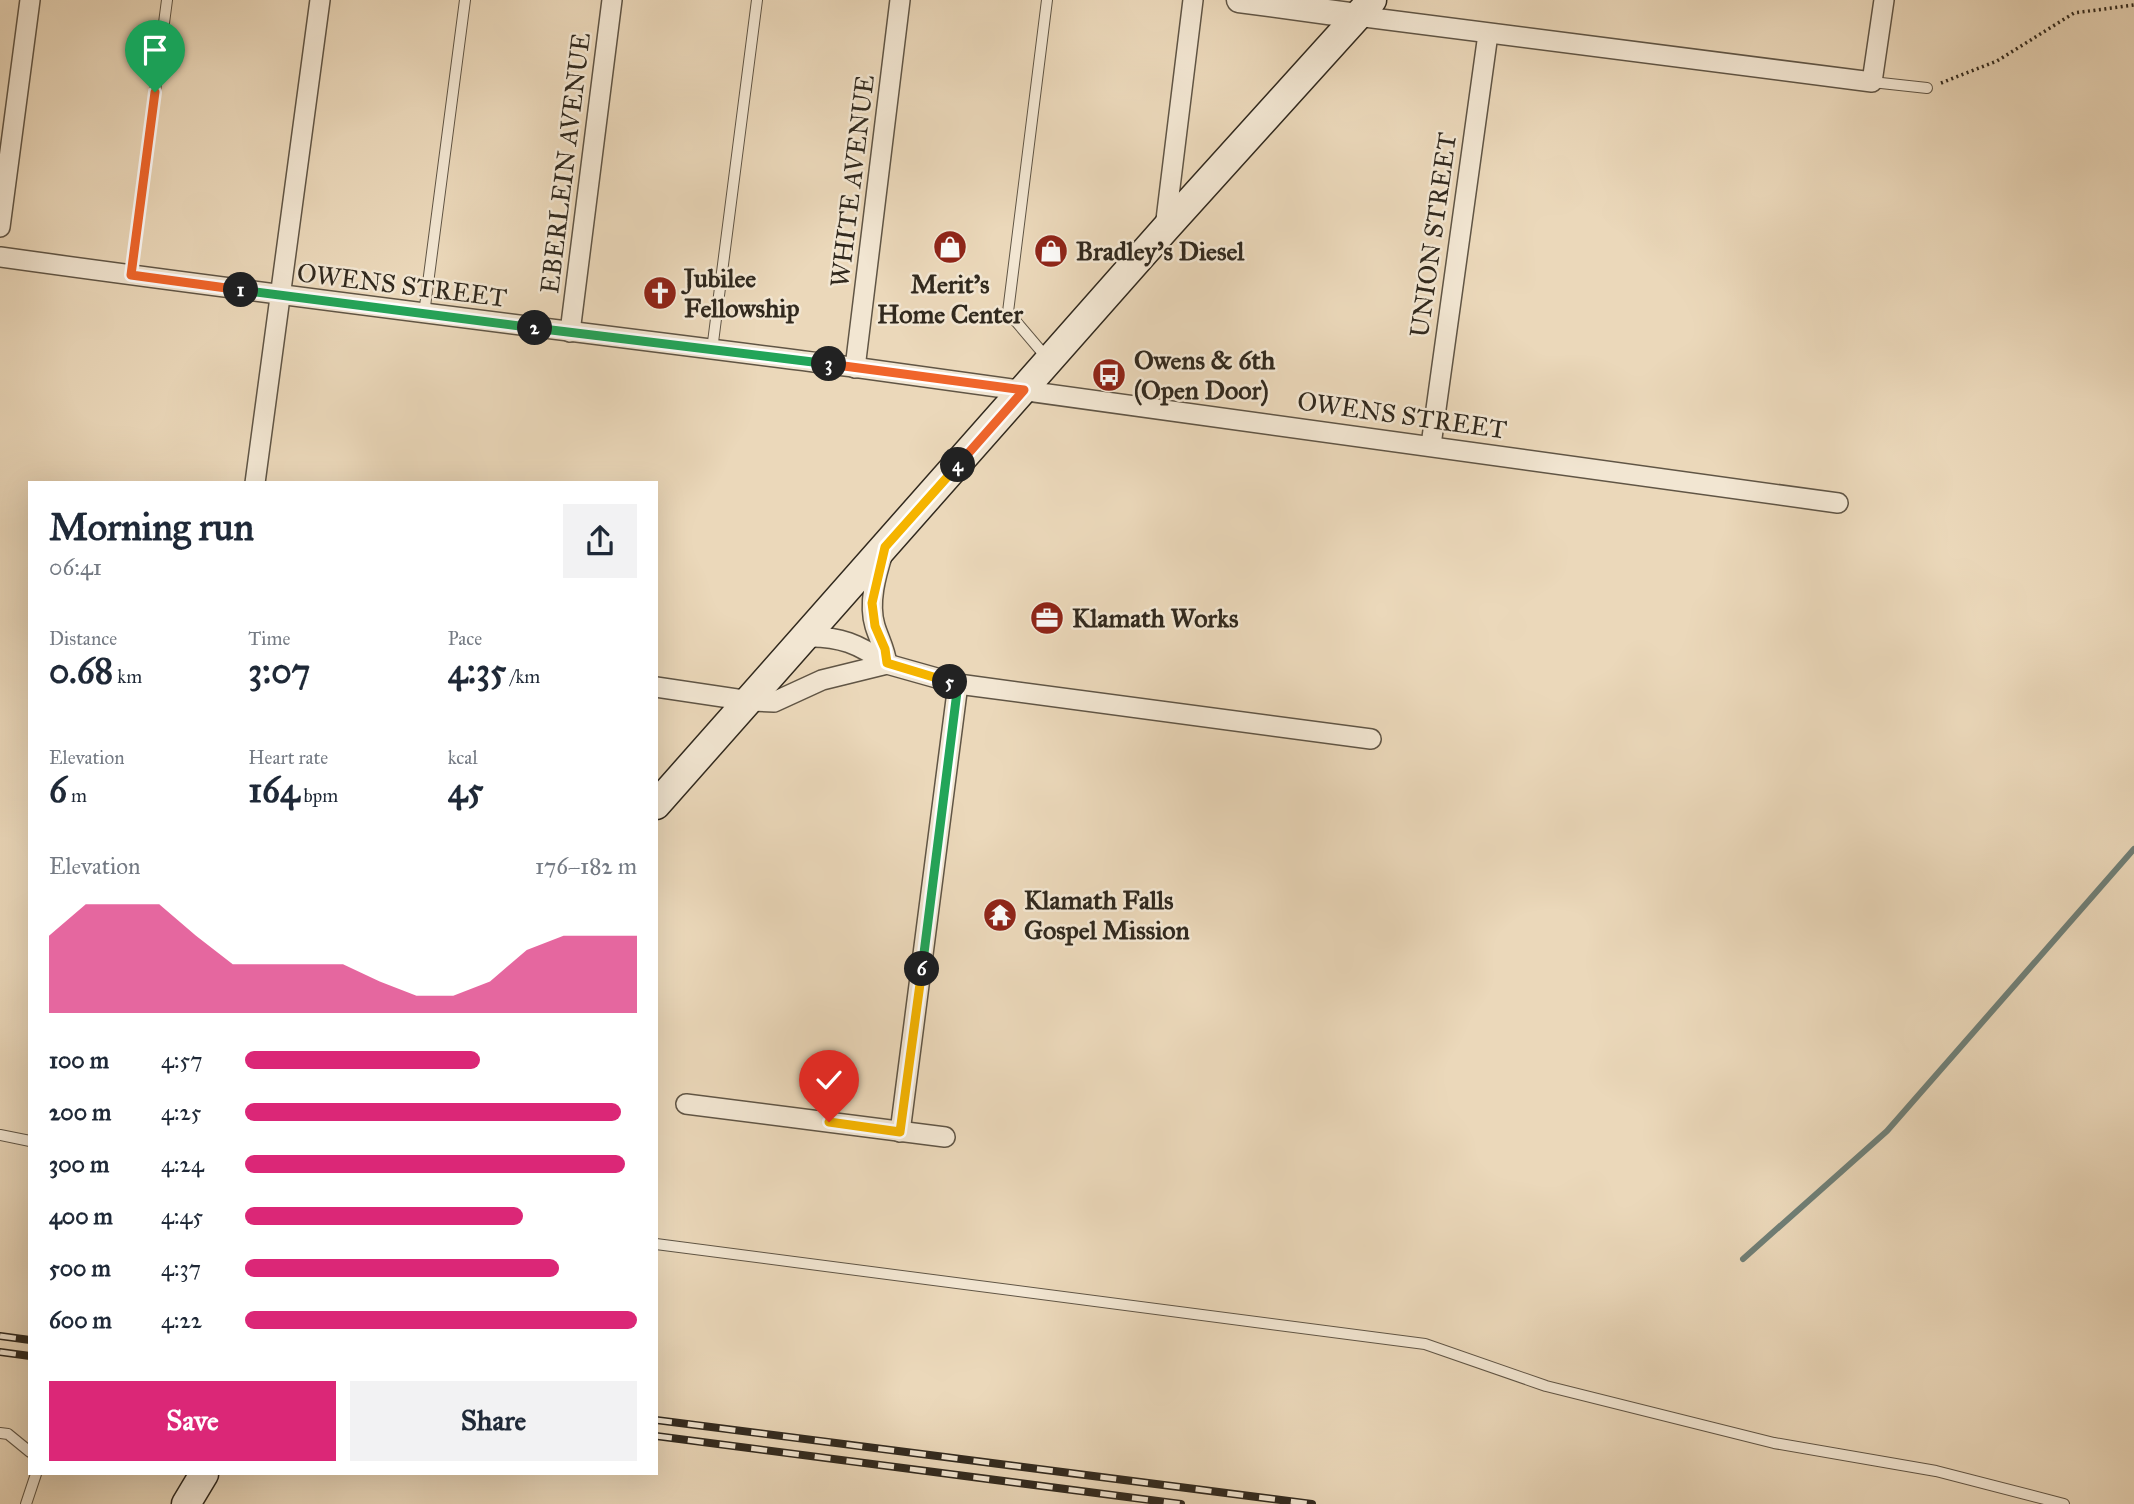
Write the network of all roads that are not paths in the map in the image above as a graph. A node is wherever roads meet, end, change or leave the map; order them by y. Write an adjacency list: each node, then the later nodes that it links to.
1 (30, 0): 16 (street)
2 (167, 0): 19 (lane)
3 (320, 0): 20 (street)
4 (465, 0): 21 (lane)
5 (612, 0): 22 (street, EBERLEIN AVENUE)
6 (757, 0): 23 (lane)
7 (900, 0): 25 (street, WHITE AVENUE)
8 (1047, 0): 24 (lane)
9 (1193, 0): 17 (street)
10 (1239, 0): 12 (street)
11 (1884, 0): 14 (street)
12 (1364, 8): 13 (street); 17 (main road)
13 (1488, 34): 14 (street); 27 (street, UNION STREET)
14 (1872, 82): 15 (lane)
15 (1927, 88)
16 (0, 227)
17 (1165, 229): 24 (main road)
18 (0, 257): 19 (street, OWENS STREET)
19 (131, 275): 20 (street, OWENS STREET)
20 (281, 296): 21 (street, OWENS STREET); 28 (street)
21 (424, 314): 22 (street, OWENS STREET)
22 (570, 332): 23 (street, OWENS STREET)
23 (712, 350): 25 (street, OWENS STREET)
24 (1049, 361): 26 (main road)
25 (855, 368): 26 (street, OWENS STREET)
26 (1024, 390): 27 (street, OWENS STREET); 30 (main road)
27 (1431, 445): 29 (street, OWENS STREET)
28 (255, 481)
29 (1838, 503)
30 (885, 547): 31 (main road); 32 (street)
31 (806, 637): 32 (street); 35 (main road)
32 (887, 663): 33 (street); 35 (street)
33 (958, 684): 36 (street); 39 (street)
34 (658, 687): 35 (street)
35 (750, 701): 37 (main road)
36 (1371, 739)
37 (658, 803)
38 (686, 1104): 39 (street)
39 (900, 1132): 41 (street)
40 (0, 1135): 42 (lane)
41 (945, 1137)
42 (28, 1141)
43 (658, 1244): 50 (lane)
44 (0, 1433): 45 (lane)
45 (28, 1450)
46 (36, 1475): 48 (lane)
47 (203, 1475): 49 (main road)
48 (26, 1504)
49 (186, 1504)
50 (2064, 1504)

